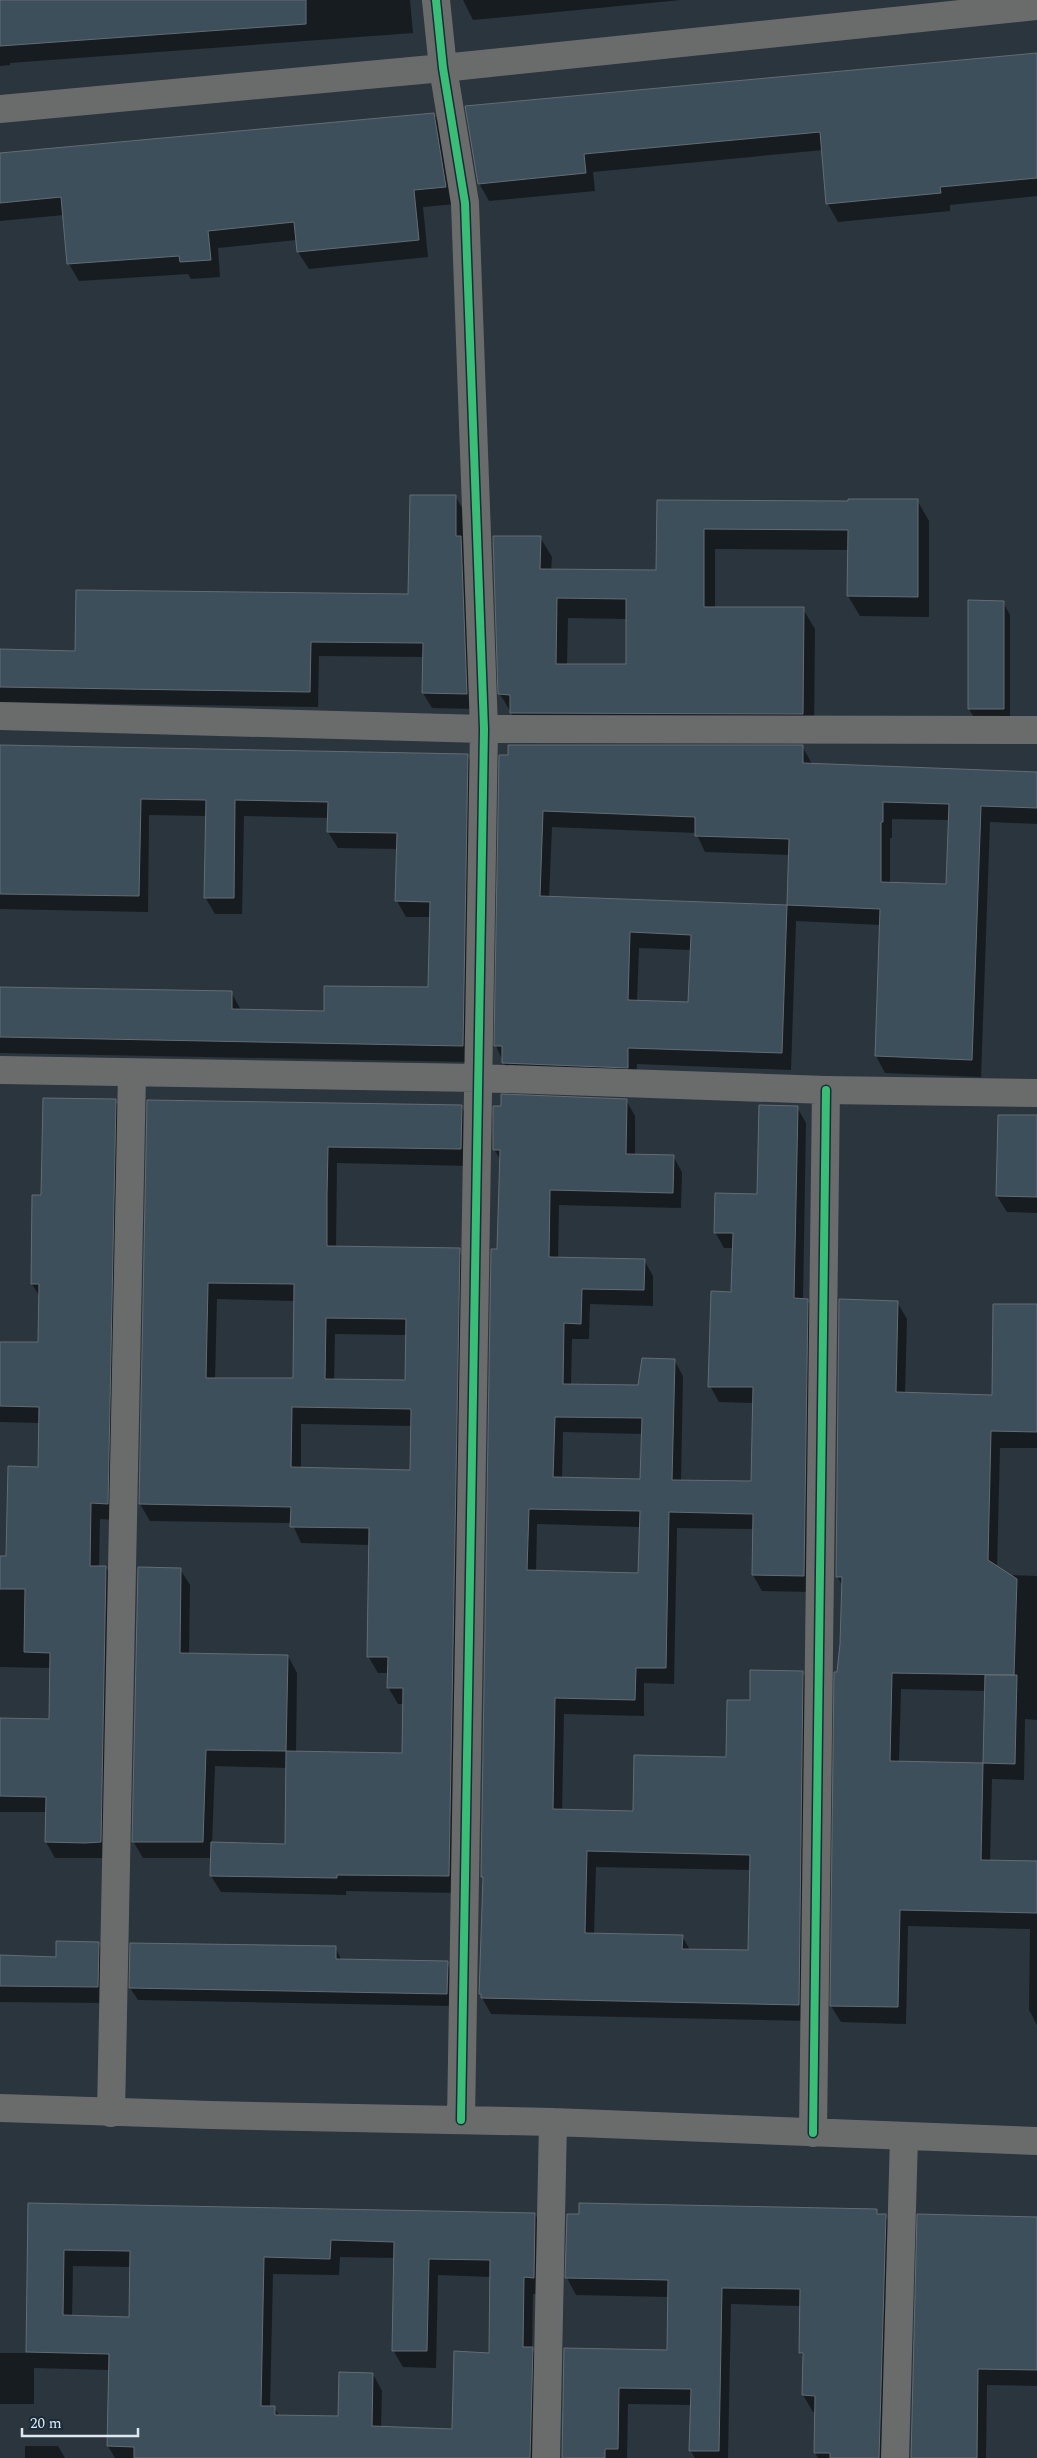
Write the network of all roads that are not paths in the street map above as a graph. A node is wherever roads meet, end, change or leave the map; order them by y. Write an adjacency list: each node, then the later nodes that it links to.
1 (436, 0): 3 (street)
2 (1037, 6): 3 (street)
3 (443, 68): 4 (street); 6 (street)
4 (0, 109)
5 (0, 716): 6 (street)
6 (484, 729): 7 (street); 10 (street)
7 (1037, 730)
8 (0, 1070): 9 (street)
9 (132, 1073): 10 (street); 14 (street)
10 (477, 1078): 11 (street); 15 (street)
11 (826, 1090): 12 (street); 17 (street)
12 (1037, 1093)
13 (0, 2108): 14 (street)
14 (111, 2113): 15 (street)
15 (461, 2120): 16 (street)
16 (553, 2122): 17 (street); 20 (street)
17 (813, 2133): 18 (street)
18 (904, 2137): 19 (street); 21 (street)
19 (1037, 2141)
20 (546, 2458)
21 (895, 2458)

